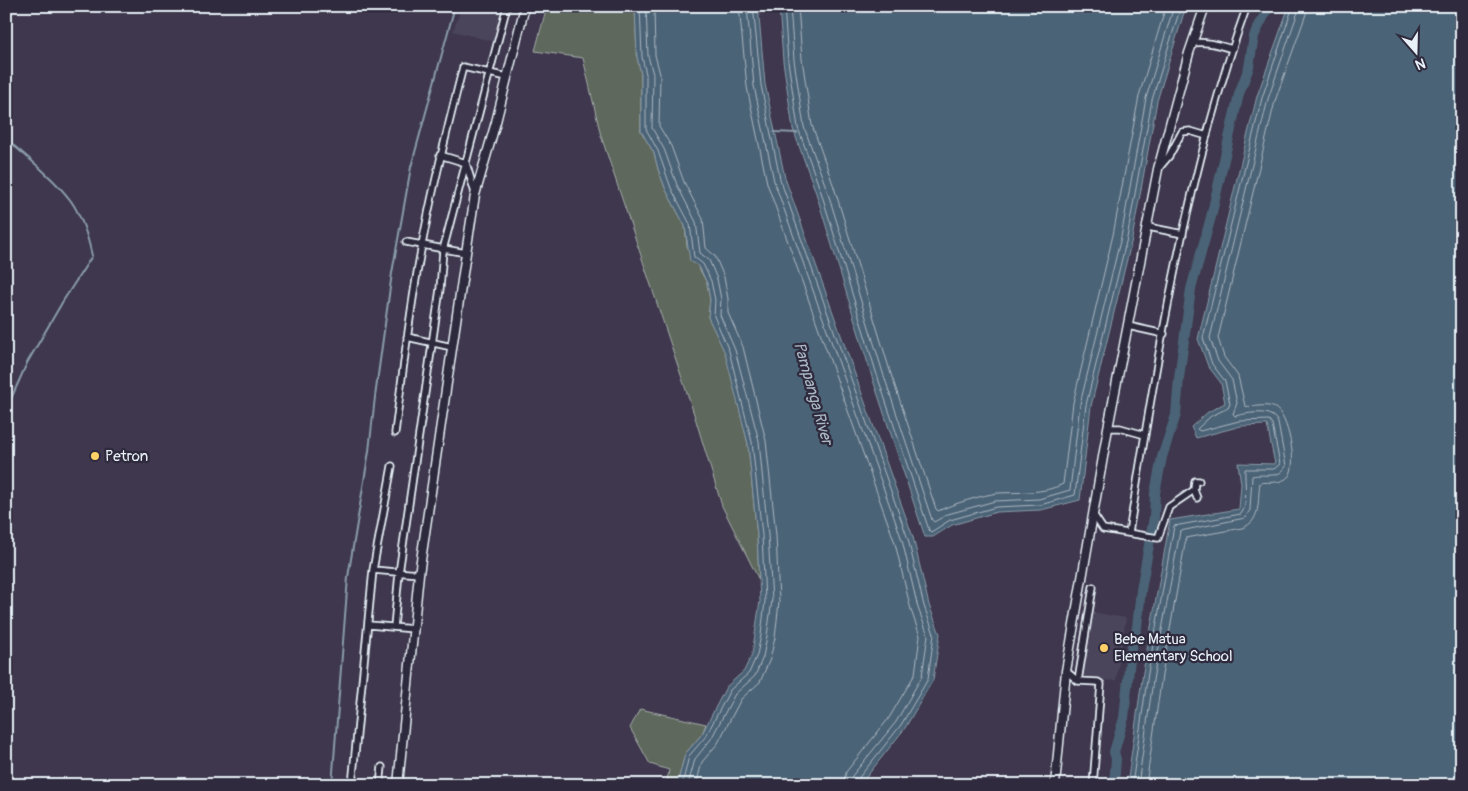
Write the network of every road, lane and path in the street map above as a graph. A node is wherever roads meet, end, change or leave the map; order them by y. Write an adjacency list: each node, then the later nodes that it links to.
1 (507, 6): 7 (street)
2 (525, 6): 8 (street)
3 (1206, 6): 5 (street)
4 (1247, 6): 6 (street)
5 (1192, 43): 6 (street); 12 (street)
6 (1232, 49): 9 (street)
7 (490, 73): 8 (street); 10 (street); 11 (street)
8 (508, 77): 13 (street)
9 (1207, 136): 12 (street); 15 (street)
10 (440, 155): 11 (street); 17 (street)
11 (466, 163): 13 (street); 18 (street)
12 (1158, 169): 14 (street)
13 (475, 195): 19 (street)
14 (1148, 227): 15 (street); 20 (street)
15 (1183, 234): 21 (street)
16 (406, 242): 17 (street)
17 (422, 246): 18 (street); 22 (street)
18 (443, 250): 19 (street); 23 (street)
19 (466, 253): 24 (street)
20 (1128, 326): 21 (street); 25 (street)
21 (1164, 334): 27 (street)
22 (407, 337): 23 (street); 26 (street)
23 (432, 343): 24 (street); 35 (street)
24 (452, 347): 36 (street)
25 (1108, 428): 27 (street); 32 (street)
26 (395, 433)
27 (1145, 435): 33 (street)
28 (392, 466): 34 (street)
29 (1199, 481): 30 (street)
30 (1194, 490): 31 (street); 33 (street)
31 (1197, 498)
32 (1092, 513): 33 (street); 41 (street)
33 (1129, 533)
34 (373, 570): 35 (street); 38 (street)
35 (399, 572): 36 (street); 39 (street)
36 (419, 574): 40 (street)
37 (1093, 587): 42 (street)
38 (368, 625): 39 (street); 44 (street)
39 (394, 627): 40 (street)
40 (414, 629): 46 (street)
41 (1066, 670): 42 (street); 47 (street)
42 (1078, 681): 48 (street)
43 (382, 767): 45 (street)
44 (352, 785)
45 (380, 785)
46 (398, 785)
47 (1055, 785)
48 (1093, 785)

